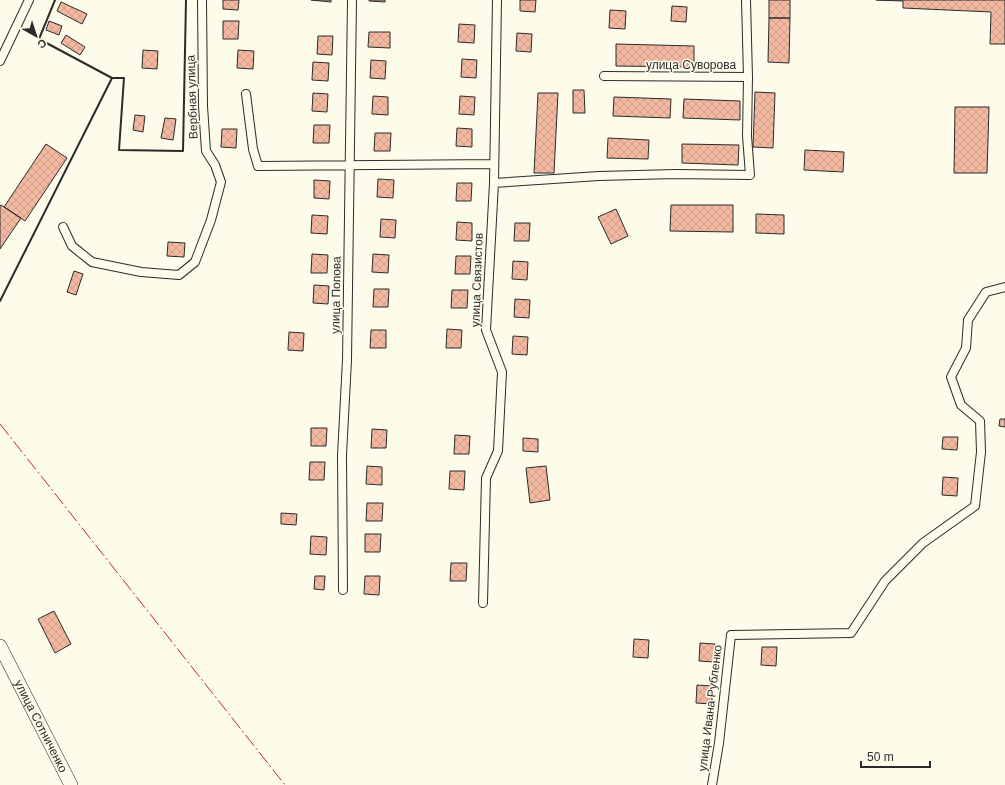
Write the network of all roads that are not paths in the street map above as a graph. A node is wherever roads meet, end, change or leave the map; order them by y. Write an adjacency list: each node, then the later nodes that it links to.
1 (29, 0): 6 (street)
2 (202, 0): 13 (street, Вербная улица)
3 (352, 0): 11 (street, улица Попова)
4 (496, 0): 10 (street, улица Связистов)
5 (746, 0): 8 (street, улица Суворова)
6 (0, 61)
7 (604, 76): 8 (street, улица Суворова)
8 (748, 77): 12 (street)
9 (246, 94): 11 (street)
10 (494, 164): 11 (street); 12 (street, улица Связистов)
11 (350, 166): 15 (street, улица Попова)
12 (494, 183): 16 (street, улица Связистов)
13 (64, 227)
14 (1005, 287): 19 (street, улица Ивана Рубленко)
15 (343, 590)
16 (483, 603)
17 (0, 646): 18 (main road, улица Сотниченко)
18 (72, 785)
19 (712, 785)

